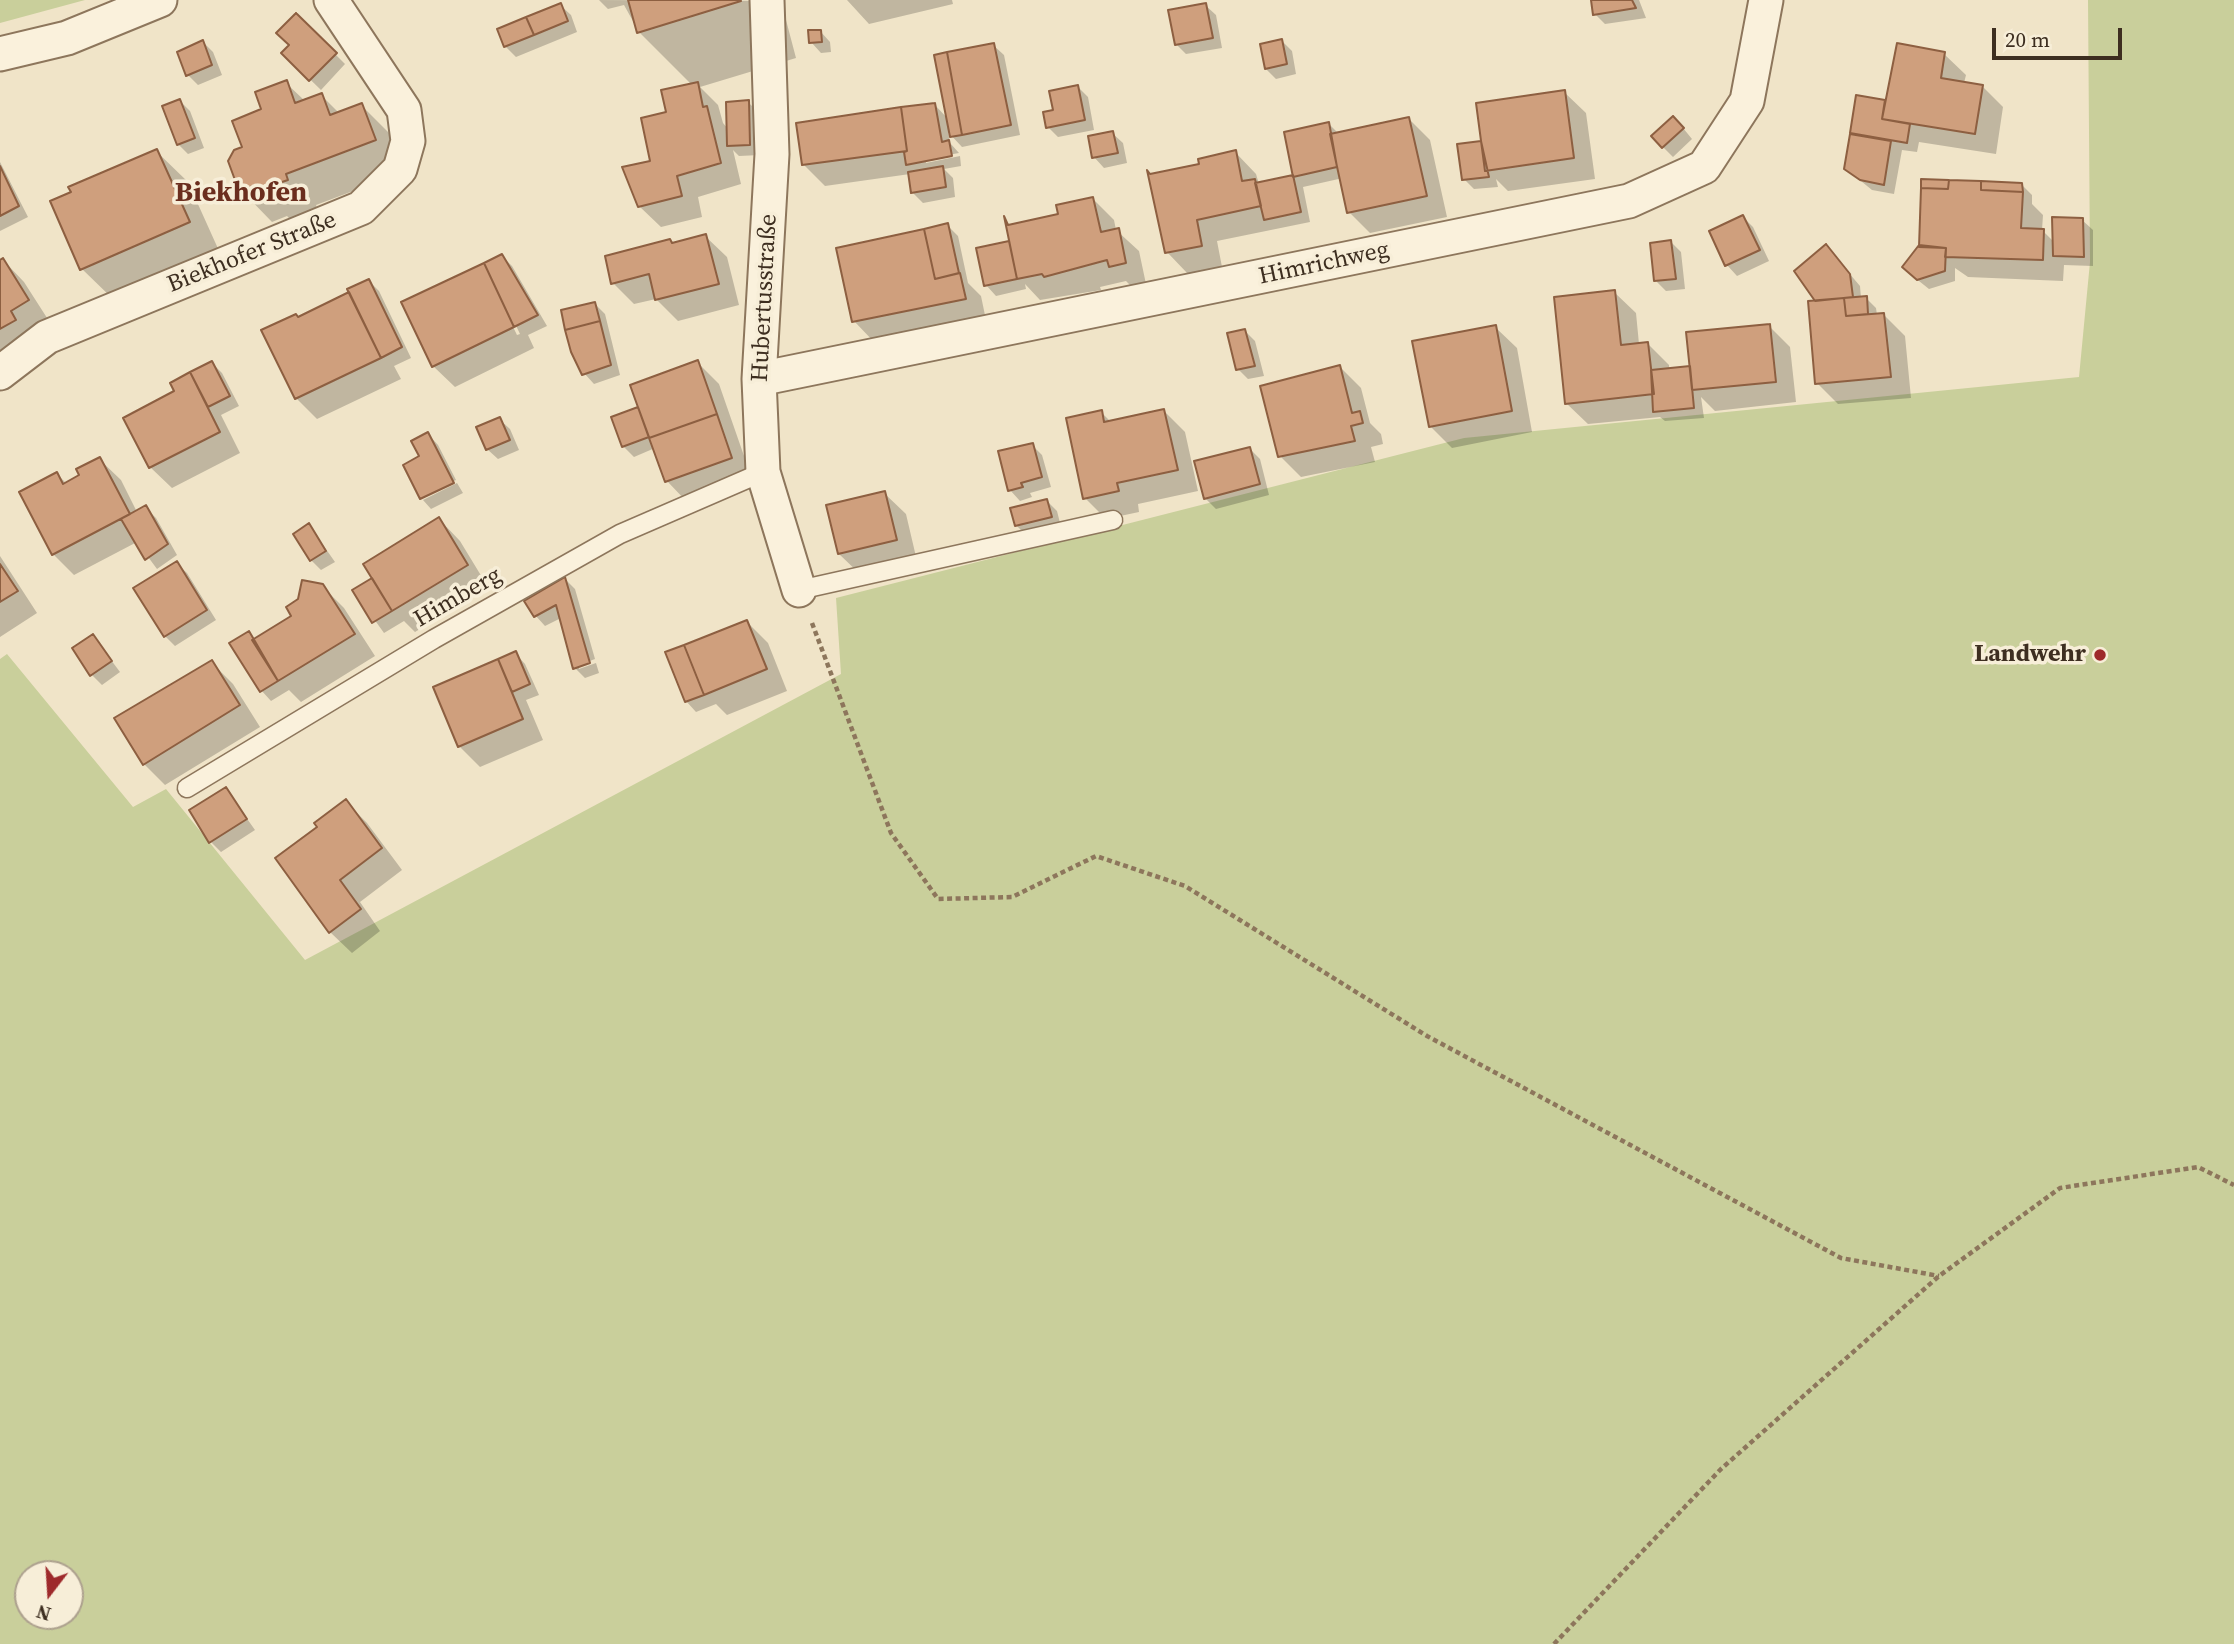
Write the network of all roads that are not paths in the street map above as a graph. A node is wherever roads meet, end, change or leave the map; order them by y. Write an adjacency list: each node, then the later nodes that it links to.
1 (160, 0): 5 (street)
2 (331, 0): 6 (street, Biekhofer Straße)
3 (767, 0): 7 (street, Hubertusstraße)
4 (1766, 0): 7 (street, Himrichweg)
5 (0, 54)
6 (0, 373)
7 (760, 379): 8 (street, Hubertusstraße)
8 (763, 472): 10 (street, Hubertusstraße); 11 (lane, Himberg)
9 (1113, 520): 10 (lane)
10 (799, 590)
11 (187, 788)

